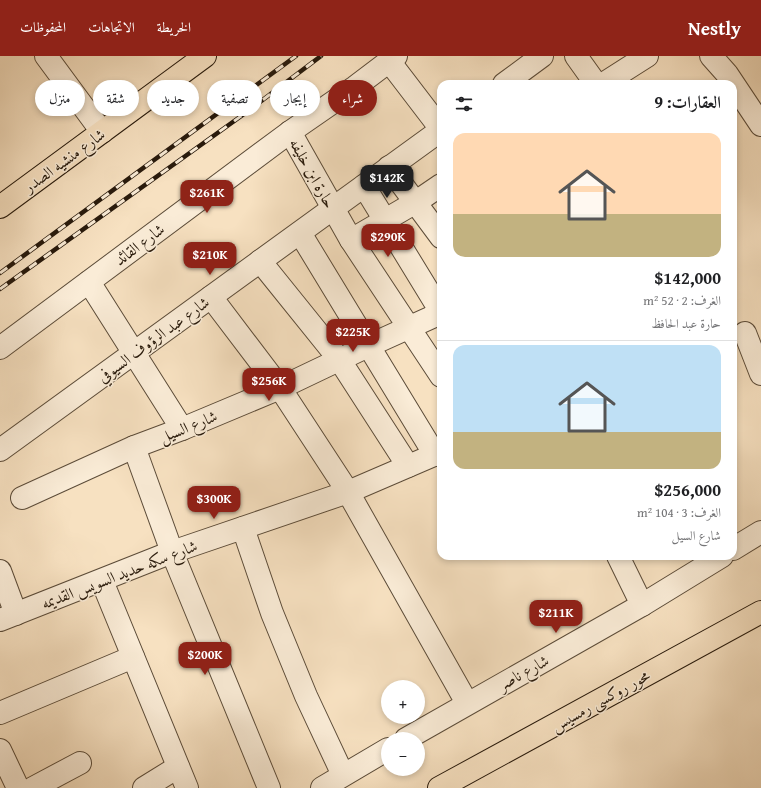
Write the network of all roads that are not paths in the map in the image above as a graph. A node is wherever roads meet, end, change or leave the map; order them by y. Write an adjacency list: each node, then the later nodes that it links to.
1 (46, 56): 15 (street)
2 (205, 56): 15 (main road, شارع منشيه الصدر)
3 (542, 56): 9 (street)
4 (576, 56): 10 (street)
5 (647, 56): 11 (street)
6 (711, 56): 8 (street)
7 (392, 58): 13 (street); 16 (street, شارع القائد)
8 (719, 79)
9 (509, 80)
10 (603, 80)
11 (611, 80)
12 (737, 99): 14 (street)
13 (437, 123)
14 (761, 125)
15 (102, 132): 22 (main road, شارع منشيه الصدر)
16 (290, 132): 23 (street, حارة ابن خليفه); 29 (street, شارع القائد)
17 (437, 132): 18 (street, شارع عبد الرؤوف السيوفي)
18 (389, 167): 19 (street, شارع عبد الرؤوف السيوفي); 21 (street)
19 (364, 186): 23 (street, شارع عبد الرؤوف السيوفي); 24 (street)
20 (437, 188): 21 (street)
21 (416, 202): 24 (street); 25 (street)
22 (0, 207)
23 (332, 208): 26 (street, شارع عبد الرؤوف السيوفي); 27 (street, حارة ابن خليفه)
24 (384, 220): 27 (street); 31 (street)
25 (437, 231)
26 (300, 232): 28 (street, شارع عبد الرؤوف السيوفي); 35 (street)
27 (351, 240): 33 (street, حارة ابن خليفه)
28 (260, 261): 30 (street, شارع عبد الرؤوف السيوفي); 38 (street)
29 (89, 282): 36 (street, شارع القائد); 37 (street)
30 (211, 297): 37 (street, شارع عبد الرؤوف السيوفي); 41 (street)
31 (437, 306)
32 (437, 315): 33 (street, شارع السيل)
33 (409, 327): 35 (street, شارع السيل); 39 (street, حارة ابن خليفه)
34 (746, 333): 40 (street)
35 (368, 346): 38 (street, شارع السيل); 45 (street)
36 (0, 348)
37 (134, 353): 42 (street); 44 (street, شارع عبد الرؤوف السيوفي)
38 (339, 360): 41 (street, شارع السيل); 47 (street)
39 (437, 370)
40 (761, 374)
41 (280, 388): 42 (street, شارع السيل); 48 (street)
42 (182, 429): 43 (street, شارع السيل)
43 (134, 447): 49 (street, شارع السيل); 53 (street)
44 (0, 450)
45 (437, 452)
46 (437, 454): 47 (street, شارع سكه حديد السويس القديمه)
47 (408, 466): 48 (street, شارع سكه حديد السويس القديمه)
48 (348, 492): 50 (street, شارع سكه حديد السويس القديمه); 62 (street)
49 (22, 498)
50 (243, 528): 53 (street, شارع سكه حديد السويس القديمه); 69 (street)
51 (761, 532): 52 (street)
52 (737, 547)
53 (172, 552): 57 (street, شارع سكه حديد السويس القديمه); 74 (street)
54 (620, 560): 58 (street)
55 (710, 560): 58 (street, شارع ناصر)
56 (0, 571): 60 (street)
57 (102, 581): 60 (street, شارع سكه حديد السويس القديمه); 61 (street)
58 (642, 605): 62 (street, شارع ناصر)
59 (761, 612): 76 (main road, محور روكسى رمسيس)
60 (8, 616)
61 (133, 657): 63 (street); 68 (street)
62 (467, 704): 64 (street, شارع ناصر)
63 (0, 713)
64 (418, 732)
65 (0, 750): 70 (street)
66 (381, 753): 69 (street)
67 (80, 763): 71 (street)
68 (178, 768): 72 (street); 73 (street)
69 (343, 776): 75 (street)
70 (18, 788)
71 (33, 788)
72 (144, 788)
73 (187, 788)
74 (269, 788)
75 (322, 788)
76 (439, 788)

